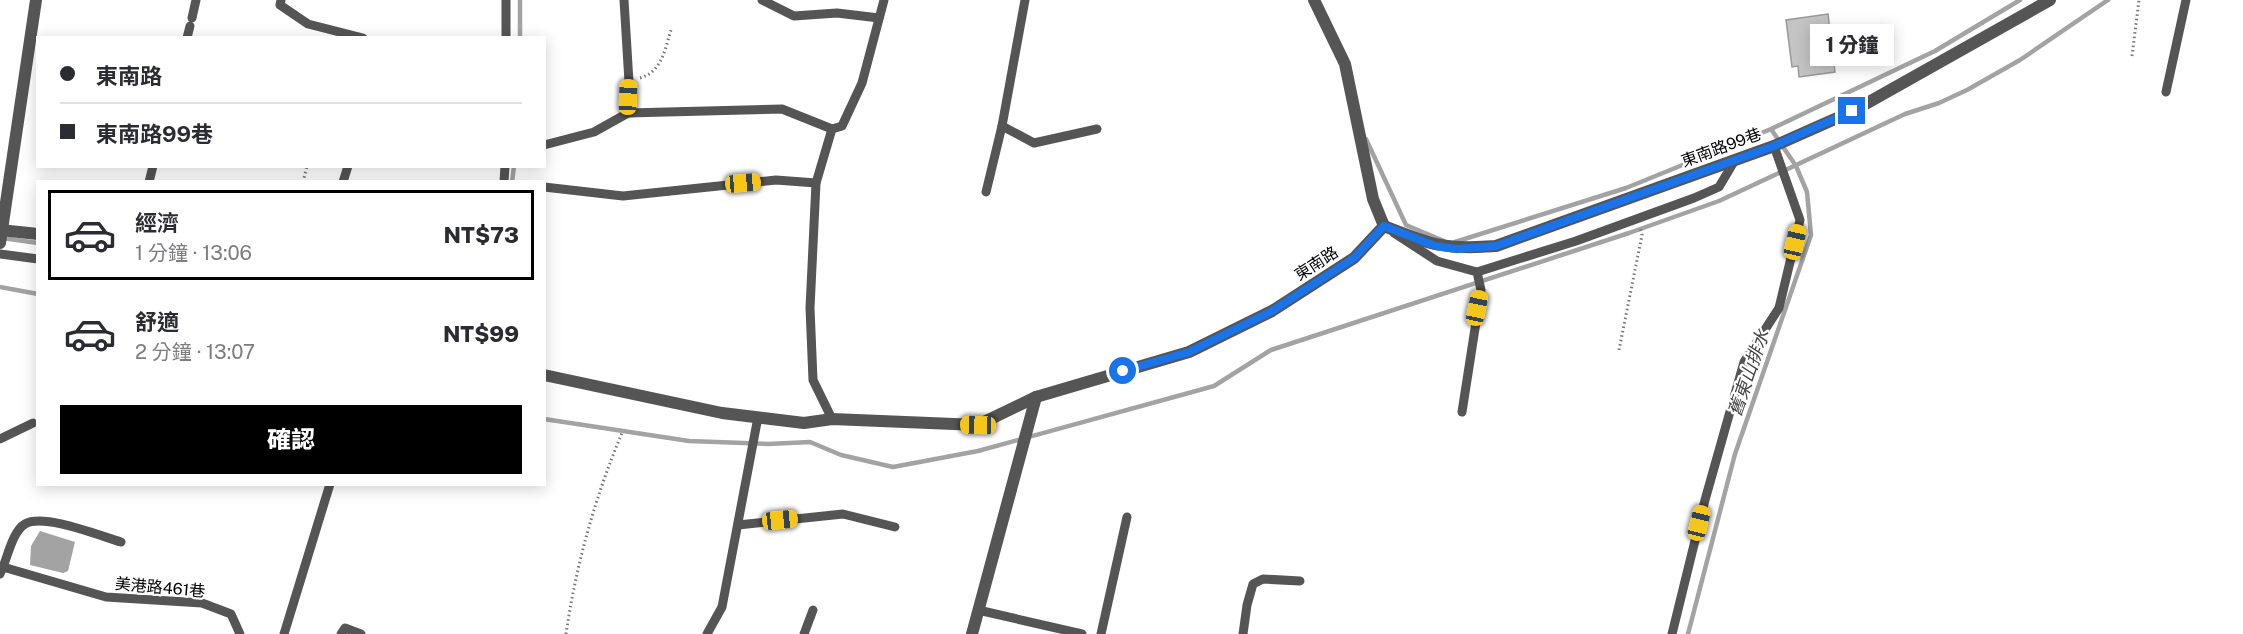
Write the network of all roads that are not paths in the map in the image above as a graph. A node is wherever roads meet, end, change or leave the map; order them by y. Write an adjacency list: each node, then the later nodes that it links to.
1 (36, 0): 28 (street)
2 (196, 0): 13 (lane)
3 (281, 0): 14 (lane)
4 (506, 0): 15 (lane)
5 (624, 0): 17 (lane)
6 (762, 0): 12 (lane)
7 (884, 0): 12 (lane)
8 (1025, 0): 18 (lane)
9 (1314, 0): 27 (street)
10 (2050, 0): 22 (street, 東南路99巷)
11 (2186, 0): 16 (lane)
12 (879, 18): 19 (lane)
13 (188, 36)
14 (355, 36)
15 (506, 36)
16 (2166, 92)
17 (628, 113): 19 (lane); 21 (lane)
18 (1002, 126): 20 (lane); 26 (lane)
19 (832, 129): 24 (lane)
20 (1097, 129)
21 (546, 144)
22 (1774, 146): 23 (street, 東南路99巷); 59 (lane)
23 (1735, 160): 27 (street, 東南路99巷); 32 (lane)
24 (816, 183): 25 (lane); 37 (lane)
25 (546, 187)
26 (986, 192)
27 (1384, 226): 32 (lane); 34 (street, 東南路)
28 (1, 234): 29 (street)
29 (36, 234)
30 (0, 254): 31 (lane)
31 (36, 259)
32 (1477, 272): 35 (lane)
33 (546, 375): 36 (street, 東南路)
34 (1036, 397): 37 (street, 東南路); 48 (street)
35 (1462, 412)
36 (758, 417): 37 (street, 東南路); 42 (lane)
37 (832, 419)
38 (33, 423): 39 (lane)
39 (0, 439)
40 (329, 486): 50 (lane)
41 (1127, 517): 57 (lane)
42 (738, 525): 43 (lane); 53 (lane)
43 (895, 527)
44 (122, 542): 45 (lane)
45 (2, 570): 49 (lane, 美港路461巷)
46 (1300, 581): 58 (lane)
47 (813, 610): 54 (lane)
48 (978, 610): 55 (street); 56 (lane)
49 (240, 634)
50 (284, 634)
51 (341, 634): 52 (lane)
52 (362, 634)
53 (708, 634)
54 (804, 634)
55 (972, 634)
56 (1082, 634)
57 (1101, 634)
58 (1243, 634)
59 (1672, 634)

